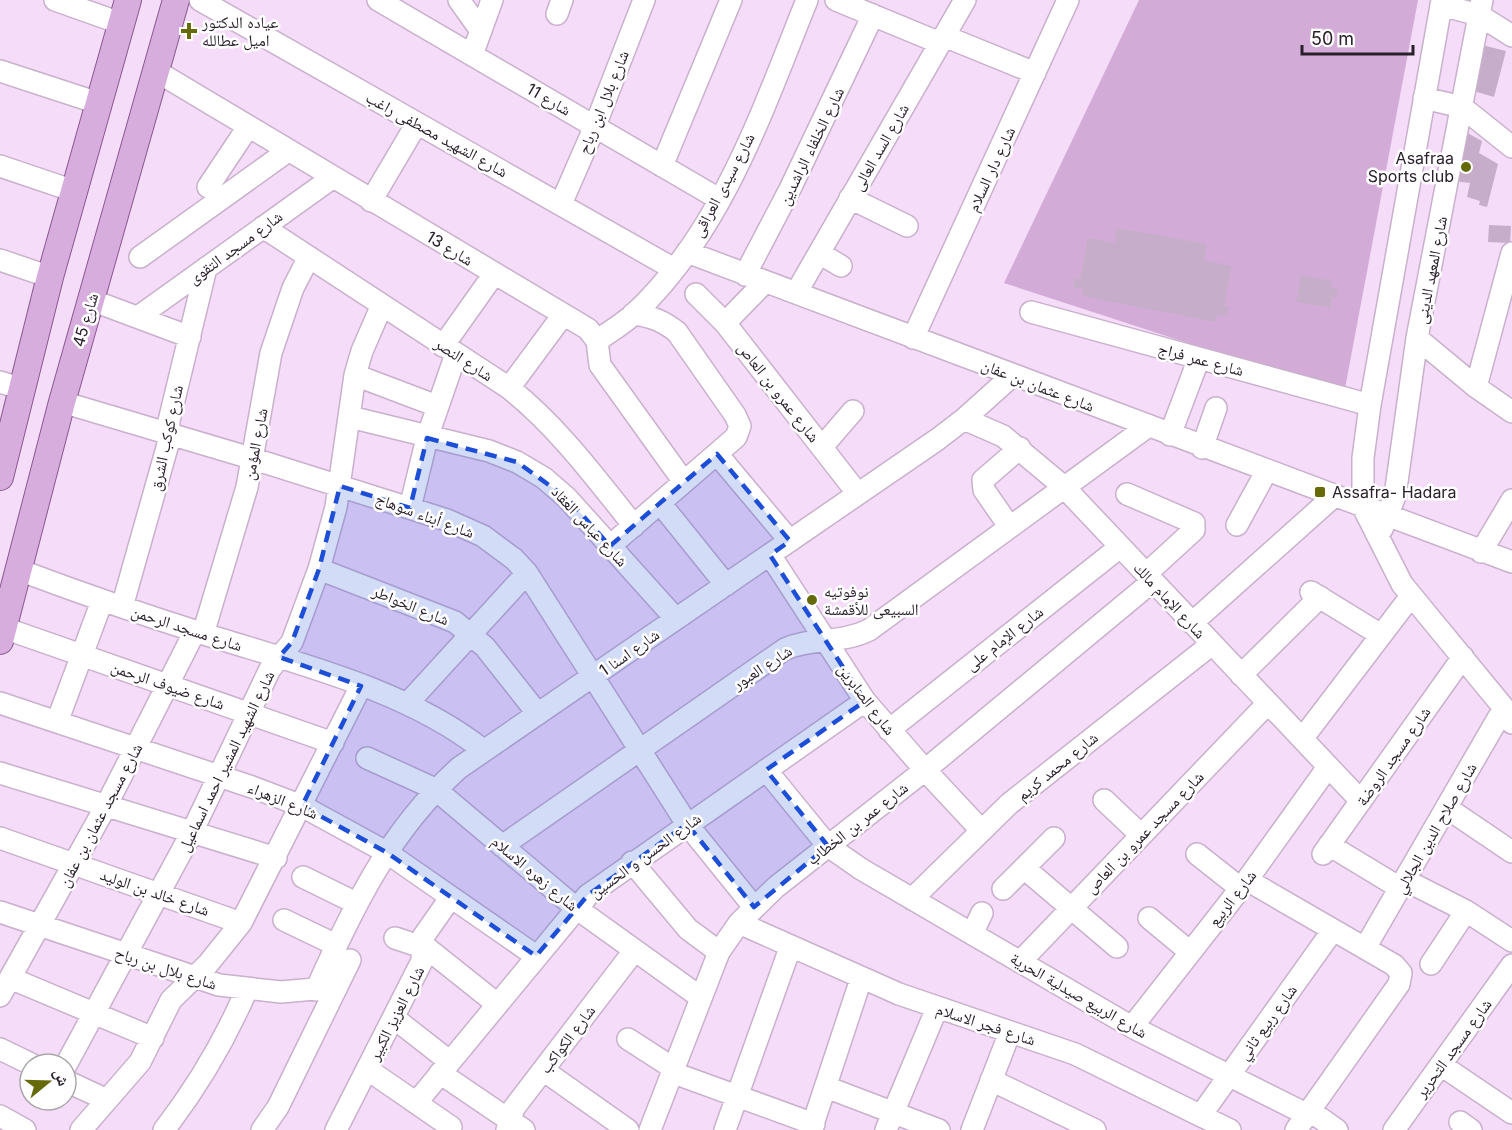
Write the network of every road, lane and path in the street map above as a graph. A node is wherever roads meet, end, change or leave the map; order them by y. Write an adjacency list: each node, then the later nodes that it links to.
1 (55, 0): 15 (street)
2 (176, 0): 21 (main road, شارع 45)
3 (200, 0): 27 (street, شارع الشهيد مصطفى راغب)
4 (378, 0): 20 (street, شارع 11)
5 (459, 0): 17 (street)
6 (492, 0): 17 (street)
7 (644, 0): 28 (street, شارع بلال ابن رباح)
8 (731, 0): 33 (street)
9 (807, 0): 38 (street, شارع سيدى العراقى)
10 (836, 0): 16 (street)
11 (965, 0): 19 (street, شارع السد العالى)
12 (1068, 0): 23 (street, شارع دار السلام)
13 (1441, 2): 14 (street); 24 (street)
14 (1480, 7): 18 (street); 26 (street, شارع المعهد الدينى)
15 (124, 12): 25 (main road)
16 (873, 15): 19 (street); 52 (street, شارع الخلفاء الراشدين)
17 (481, 31): 20 (street)
18 (1512, 36)
19 (942, 40): 23 (street); 37 (street, شارع السد العالى)
20 (472, 55): 28 (street, شارع 11)
21 (156, 70): 29 (street, شارع 13); 58 (main road, شارع 45)
22 (0, 71): 25 (street)
23 (1035, 74): 66 (street, شارع دار السلام)
24 (1424, 98): 26 (street); 77 (street)
25 (98, 103): 36 (main road)
26 (1462, 107): 30 (street); 67 (street, شارع المعهد الدينى)
27 (417, 123): 39 (street); 40 (street, شارع الشهيد مصطفى راغب)
28 (595, 126): 33 (street, شارع 11); 40 (street, شارع بلال ابن رباح)
29 (248, 127): 31 (street, شارع 13); 35 (street)
30 (1512, 147)
31 (288, 151): 34 (street, شارع 13); 45 (street)
32 (0, 166): 36 (street)
33 (662, 166): 38 (street, شارع 11)
34 (332, 178): 39 (street, شارع 13); 42 (street, شارع مسجد التقوى)
35 (207, 187)
36 (74, 191): 53 (main road)
37 (850, 198): 41 (street); 43 (street, شارع السد العالى)
38 (720, 199): 48 (street, شارع سيدى العراقى)
39 (371, 201): 51 (street, شارع 13)
40 (561, 204): 48 (street, شارع الشهيد مصطفى راغب)
41 (907, 226)
42 (263, 227): 46 (street, شارع النصر); 50 (street, شارع مسجد التقوى)
43 (819, 253): 49 (street); 57 (street, شارع السد العالى)
44 (1512, 254): 55 (street)
45 (140, 257)
46 (309, 257): 59 (street, شارع النصر); 92 (street, شارع المؤمن)
47 (0, 260): 53 (street)
48 (680, 260): 52 (street, شارع عثمان بن عفان); 61 (street, شارع سيدى العراقى)
49 (841, 266)
50 (206, 268): 63 (street, شارع مسجد التقوى); 65 (street, شارع كوكب الشرق)
51 (494, 274): 62 (street, شارع 13); 69 (street)
52 (745, 274): 54 (street, شارع عثمان بن عفان)
53 (50, 277): 73 (main road)
54 (765, 282): 57 (street, شارع عثمان بن عفان); 64 (street)
55 (1508, 283): 74 (street)
56 (696, 294): 64 (street, شارع عمرو بن العاص)
57 (796, 294): 66 (street, شارع عثمان بن عفان)
58 (91, 300): 63 (street); 76 (main road, شارع 45)
59 (382, 305): 69 (street, شارع النصر); 71 (street, شارع الشهيد المشير احمد اسماعيل)
60 (1031, 312): 70 (street, شارع عمر فراج)
61 (633, 314): 68 (street, شارع سيدى العراقى); 91 (street)
62 (563, 315): 68 (street, شارع 13); 75 (street)
63 (138, 317): 65 (street)
64 (725, 323): 88 (street, شارع عمرو بن العاص)
65 (190, 337): 85 (street, شارع كوكب الشرق)
66 (913, 338): 72 (street, شارع عثمان بن عفان)
67 (1417, 338): 74 (street); 105 (street, شارع المعهد الدينى)
68 (597, 341): 95 (street)
69 (450, 350): 75 (street, شارع النصر); 78 (street)
70 (1199, 358): 77 (street, شارع عمر فراج); 86 (street)
71 (356, 375): 78 (street); 82 (street, شارع الشهيد المشير احمد اسماعيل)
72 (1012, 376): 83 (street, شارع اسنا 1); 84 (street, شارع عثمان بن عفان)
73 (11, 385): 93 (main road)
74 (1476, 387): 81 (street)
75 (509, 388): 107 (street, شارع النصر)
76 (62, 402): 85 (street, شارع أبناء سوهاج); 117 (main road, شارع 45)
77 (1370, 405): 103 (street)
78 (437, 406): 87 (street)
79 (1216, 408): 90 (street)
80 (853, 411): 88 (street)
81 (1512, 412)
82 (350, 417): 87 (street, شارع عباس العقاد); 96 (street, شارع الشهيد المشير احمد اسماعيل)
83 (964, 419): 89 (street, شارع الإمام مالك); 98 (street, شارع اسنا 1)
84 (1147, 427): 86 (street, شارع عثمان بن عفان); 97 (street, شارع العبور)
85 (169, 433): 92 (street, شارع أبناء سوهاج); 122 (street, شارع كوكب الشرق)
86 (1170, 435): 90 (street, شارع عثمان بن عفان)
87 (427, 438): 104 (street); 111 (street, شارع عباس العقاد)
88 (822, 447): 98 (street, شارع عمرو بن العاص)
89 (1020, 448): 97 (street, شارع الإمام مالك); 108 (street)
90 (1202, 448): 94 (street, شارع عثمان بن عفان)
91 (717, 454): 95 (street); 110 (street)
92 (254, 459): 96 (street, شارع أبناء سوهاج); 125 (street, شارع المؤمن)
93 (1, 466)
94 (1266, 472): 100 (street, شارع عثمان بن عفان); 106 (street)
95 (684, 482): 102 (street)
96 (340, 486): 104 (street, شارع أبناء سوهاج); 116 (street, شارع الشهيد المشير احمد اسماعيل)
97 (1064, 487): 108 (street, شارع العبور); 112 (street, شارع الإمام مالك)
98 (858, 494): 110 (street, شارع اسنا 1)
99 (1127, 494): 119 (street, شارع عمر بن الخطاب)
100 (1333, 497): 103 (street, شارع عثمان بن عفان); 124 (street)
101 (1512, 500): 113 (street)
102 (660, 503): 107 (street); 120 (street)
103 (1363, 507): 105 (street, شارع عثمان بن عفان); 109 (street)
104 (410, 508): 118 (street, شارع أبناء سوهاج)
105 (1389, 517): 109 (street, شارع المعهد الدينى); 113 (street, شارع عثمان بن عفان)
106 (1238, 525)
107 (634, 526): 111 (street)
108 (1010, 526): 129 (street, شارع العبور)
109 (1377, 538): 121 (street)
110 (790, 541): 114 (street, شارع اسنا 1)
111 (610, 546): 123 (street, شارع عباس العقاد)
112 (1120, 546): 119 (street, شارع الإمام مالك); 146 (street, شارع الإمام على)
113 (1481, 552): 115 (street, شارع عثمان بن عفان)
114 (770, 555): 120 (street, شارع اسنا 1); 129 (street, شارع الصابرين)
115 (1512, 562)
116 (319, 569): 126 (street, شارع الخواطر); 132 (street, شارع الشهيد المشير احمد اسماعيل)
117 (19, 570): 122 (street, شارع مسجد الرحمن); 127 (main road, شارع 45)
118 (527, 573): 126 (street); 135 (street, شارع أبناء سوهاج)
119 (1149, 577): 124 (street, شارع الإمام مالك); 155 (street, شارع عمر بن الخطاب)
120 (726, 585): 123 (street, شارع اسنا 1)
121 (1411, 596): 128 (street); 133 (street)
122 (112, 604): 125 (street, شارع مسجد الرحمن); 131 (street, شارع كوكب الشرق)
123 (676, 619): 135 (street, شارع اسنا 1)
124 (1192, 623): 130 (street, شارع الإمام مالك)
125 (199, 632): 132 (street, شارع مسجد الرحمن); 136 (street, شارع مسجد عثمان بن عفان)
126 (472, 633): 140 (street); 143 (street, شارع الخواطر)
127 (2, 634): 131 (street, شارع ضيوف الرحمن)
128 (1381, 635): 134 (street); 147 (street)
129 (825, 641): 138 (street, شارع الصابرين); 150 (street, شارع العبور)
130 (1212, 644): 134 (street, شارع الإمام مالك); 165 (street, شارع محمد كريم)
131 (82, 655): 136 (street, شارع ضيوف الرحمن); 145 (street, شارع كوكب الشرق)
132 (279, 657): 137 (street, شارع مسجد الرحمن); 142 (street, شارع الشهيد المشير احمد اسماعيل)
133 (1463, 657): 144 (street); 160 (street, شارع مسجد الروضة)
134 (1241, 675): 141 (street, شارع الإمام مالك)
135 (594, 676): 143 (street, شارع اسنا 1); 150 (street, شارع أبناء سوهاج)
136 (167, 685): 142 (street, شارع ضيوف الرحمن); 149 (street, شارع مسجد عثمان بن عفان)
137 (361, 686): 140 (street, شارع مسجد الرحمن); 148 (street)
138 (865, 701): 146 (street, شارع الصابرين); 154 (street, شارع الحسن و الحسين)
139 (0, 703): 145 (street, شارع الزهراء)
140 (408, 703): 151 (street, شارع مسجد الرحمن)
141 (1268, 703): 147 (street, شارع الإمام مالك); 167 (street, شارع مسجد عمرو بن العاص)
142 (249, 713): 148 (street, شارع ضيوف الرحمن); 157 (street, شارع الشهيد المشير احمد اسماعيل)
143 (538, 714): 151 (street, شارع اسنا 1)
144 (1508, 716): 163 (street, شارع صلاح الدين الجلالي)
145 (57, 722): 149 (street, شارع الزهراء)
146 (889, 730): 155 (street, شارع الصابرين)
147 (1302, 739): 153 (street, شارع الإمام مالك)
148 (333, 743): 162 (street)
149 (135, 748): 157 (street, شارع الزهراء); 161 (street, شارع مسجد عثمان بن عفان)
150 (641, 749): 164 (street, شارع أبناء سوهاج); 170 (street, شارع العبور)
151 (483, 750): 158 (street, شارع اسنا 1)
152 (367, 758): 158 (street, شارع زهره الاسلام)
153 (1328, 767): 160 (street, شارع الإمام مالك); 180 (street, شارع الربيع)
154 (766, 770): 164 (street, شارع الحسن و الحسين); 171 (street, شارع الربيع صيدلية الحرية)
155 (925, 770): 165 (street, شارع الصابرين); 171 (street, شارع عمر بن الخطاب)
156 (0, 773): 161 (street)
157 (219, 776): 162 (street, شارع الزهراء); 166 (street, شارع الشهيد المشير احمد اسماعيل)
158 (435, 789): 170 (street, شارع زهره الاسلام); 172 (street, شارع اسنا 1)
159 (1104, 800): 167 (street)
160 (1361, 801): 181 (street, شارع مسجد الروضة)
161 (106, 806): 166 (street); 177 (street, شارع مسجد عثمان بن عفان)
162 (302, 806): 172 (street, شارع الزهراء); 175 (street)
163 (1447, 808): 173 (street); 181 (street, شارع صلاح الدين الجلالي)
164 (687, 824): 176 (street, شارع الحسن و الحسين); 187 (street, شارع أبناء سوهاج)
165 (981, 830): 185 (street, شارع محمد كريم)
166 (192, 832): 175 (street); 183 (street, شارع الشهيد المشير احمد اسماعيل)
167 (1141, 835): 189 (street, شارع مسجد عمرو بن العاص)
168 (0, 838): 177 (street, شارع خالد بن الوليد)
169 (1054, 838): 178 (street)
170 (502, 846): 188 (street, شارع زهره الاسلام)
171 (828, 846): 185 (street, شارع الربيع صيدلية الحرية); 187 (street, شارع عمر بن الخطاب)
172 (386, 852): 184 (street, شارع الزهراء); 186 (street, شارع اسنا 1)
173 (1512, 852)
174 (1197, 854): 180 (street)
175 (276, 858): 195 (street)
176 (632, 862): 188 (street, شارع الحسن و الحسين); 207 (street)
177 (74, 864): 183 (street, شارع خالد بن الوليد); 197 (street, شارع مسجد عثمان بن عفان)
178 (1024, 868): 182 (street); 189 (street)
179 (303, 877): 186 (street)
180 (1243, 884): 198 (street); 208 (street, شارع الربيع)
181 (1402, 884): 190 (street); 205 (street, شارع صلاح الدين الجلالي)
182 (1003, 889)
183 (159, 894): 195 (street, شارع خالد بن الوليد); 210 (street, شارع الشهيد المشير احمد اسماعيل)
184 (451, 897): 202 (street, شارع العزيز الكبير); 211 (street, شارع الزهراء)
185 (912, 899): 199 (street, شارع الربيع صيدلية الحرية)
186 (356, 903): 209 (street, شارع اسنا 1)
187 (754, 907): 196 (street, شارع عمر بن الخطاب)
188 (576, 908): 206 (street, شارع زهره الاسلام); 211 (street, شارع الحسن و الحسين)
189 (1071, 909): 203 (street); 212 (street, شارع مسجد عمرو بن العاص)
190 (1466, 911): 201 (street); 213 (street)
191 (0, 912): 197 (street, شارع بلال بن رباح)
192 (982, 913): 199 (street)
193 (1149, 918): 208 (street)
194 (284, 920): 209 (street)
195 (241, 923): 215 (street)
196 (739, 923): 204 (street, شارع فجر الاسلام); 207 (street, شارع عمر بن الخطاب)
197 (40, 926): 210 (street, شارع بلال بن رباح); 218 (street, شارع مسجد عثمان بن عفان)
198 (1333, 930): 205 (street); 238 (street, شارع ربيع ثاني)
199 (972, 934): 212 (street, شارع الربيع صيدلية الحرية)
200 (396, 938): 202 (street)
201 (1512, 941)
202 (422, 946): 222 (street); 225 (street, شارع العزيز الكبير)
203 (1117, 947)
204 (790, 948): 216 (street, شارع فجر الاسلام); 242 (street)
205 (1365, 948): 249 (street)
206 (634, 951): 221 (street, شارع زهره الاسلام); 236 (street, شارع الكواكب)
207 (719, 952): 221 (street, شارع عمر بن الخطاب)
208 (1190, 952): 226 (street, شارع الربيع)
209 (343, 953): 217 (street); 220 (street, شارع اسنا 1)
210 (126, 956): 215 (street, شارع بلال بن رباح); 224 (street, شارع الشهيد المشير احمد اسماعيل)
211 (536, 956): 222 (street, شارع الحسن و الحسين)
212 (1020, 962): 226 (street, شارع الربيع صيدلية الحرية)
213 (1431, 964)
214 (1512, 965): 233 (street, شارع مسجد التحرير)
215 (191, 978): 219 (street, شارع بلال بن رباح); 228 (street)
216 (861, 979): 223 (street, شارع فجر الاسلام); 241 (street)
217 (337, 987): 220 (street, شارع بلال بن رباح); 254 (street)
218 (3, 989): 224 (street)
219 (247, 989): 220 (street, شارع بلال بن رباح); 257 (street)
220 (316, 990)
221 (700, 997): 237 (street, شارع عمر بن الخطاب)
222 (497, 1004): 234 (street, شارع الحسن و الحسين)
223 (937, 1008): 227 (street, شارع فجر الاسلام); 248 (street)
224 (94, 1013): 228 (street); 231 (street, شارع الشهيد المشير احمد اسماعيل)
225 (394, 1018): 234 (street); 235 (street, شارع العزيز الكبير)
226 (1132, 1027): 238 (street, شارع الربيع صيدلية الحرية)
227 (1010, 1032): 239 (street); 246 (street, شارع فجر الاسلام)
228 (153, 1038): 243 (street)
229 (628, 1039): 237 (street)
230 (0, 1049): 232 (street)
231 (73, 1052)
232 (18, 1058)
233 (1441, 1065): 245 (street); 267 (street, شارع مسجد التحرير)
234 (445, 1067): 244 (street, شارع الحسن و الحسين); 252 (street)
235 (367, 1069): 244 (street); 258 (street, شارع العزيز الكبير)
236 (543, 1070): 252 (street, شارع الكواكب); 259 (street)
237 (672, 1070): 242 (street); 260 (street, شارع عمر بن الخطاب)
238 (1229, 1076): 246 (street, شارع ربيع ثاني); 249 (street, شارع الربيع صيدلية الحرية)
239 (991, 1080): 263 (street); 264 (street)
240 (78, 1087): 243 (street)
241 (826, 1087): 248 (street); 253 (street)
242 (738, 1096): 253 (street); 261 (street)
243 (107, 1100): 256 (street)
244 (416, 1103): 251 (street)
245 (1512, 1113)
246 (1201, 1114): 265 (street, شارع فجر الاسلام)
247 (0, 1116): 255 (street)
248 (890, 1121): 262 (street)
249 (1301, 1121): 266 (street, شارع الربيع صيدلية الحرية)
250 (1512, 1122): 268 (street)
251 (452, 1127)
252 (513, 1127)
253 (812, 1127)
254 (265, 1129)
255 (25, 1130)
256 (81, 1130)
257 (164, 1130)
258 (336, 1130)
259 (628, 1130)
260 (650, 1130)
261 (725, 1130)
262 (939, 1130)
263 (972, 1130)
264 (1095, 1130)
265 (1230, 1130)
266 (1337, 1130)
267 (1394, 1130)
268 (1506, 1130)

